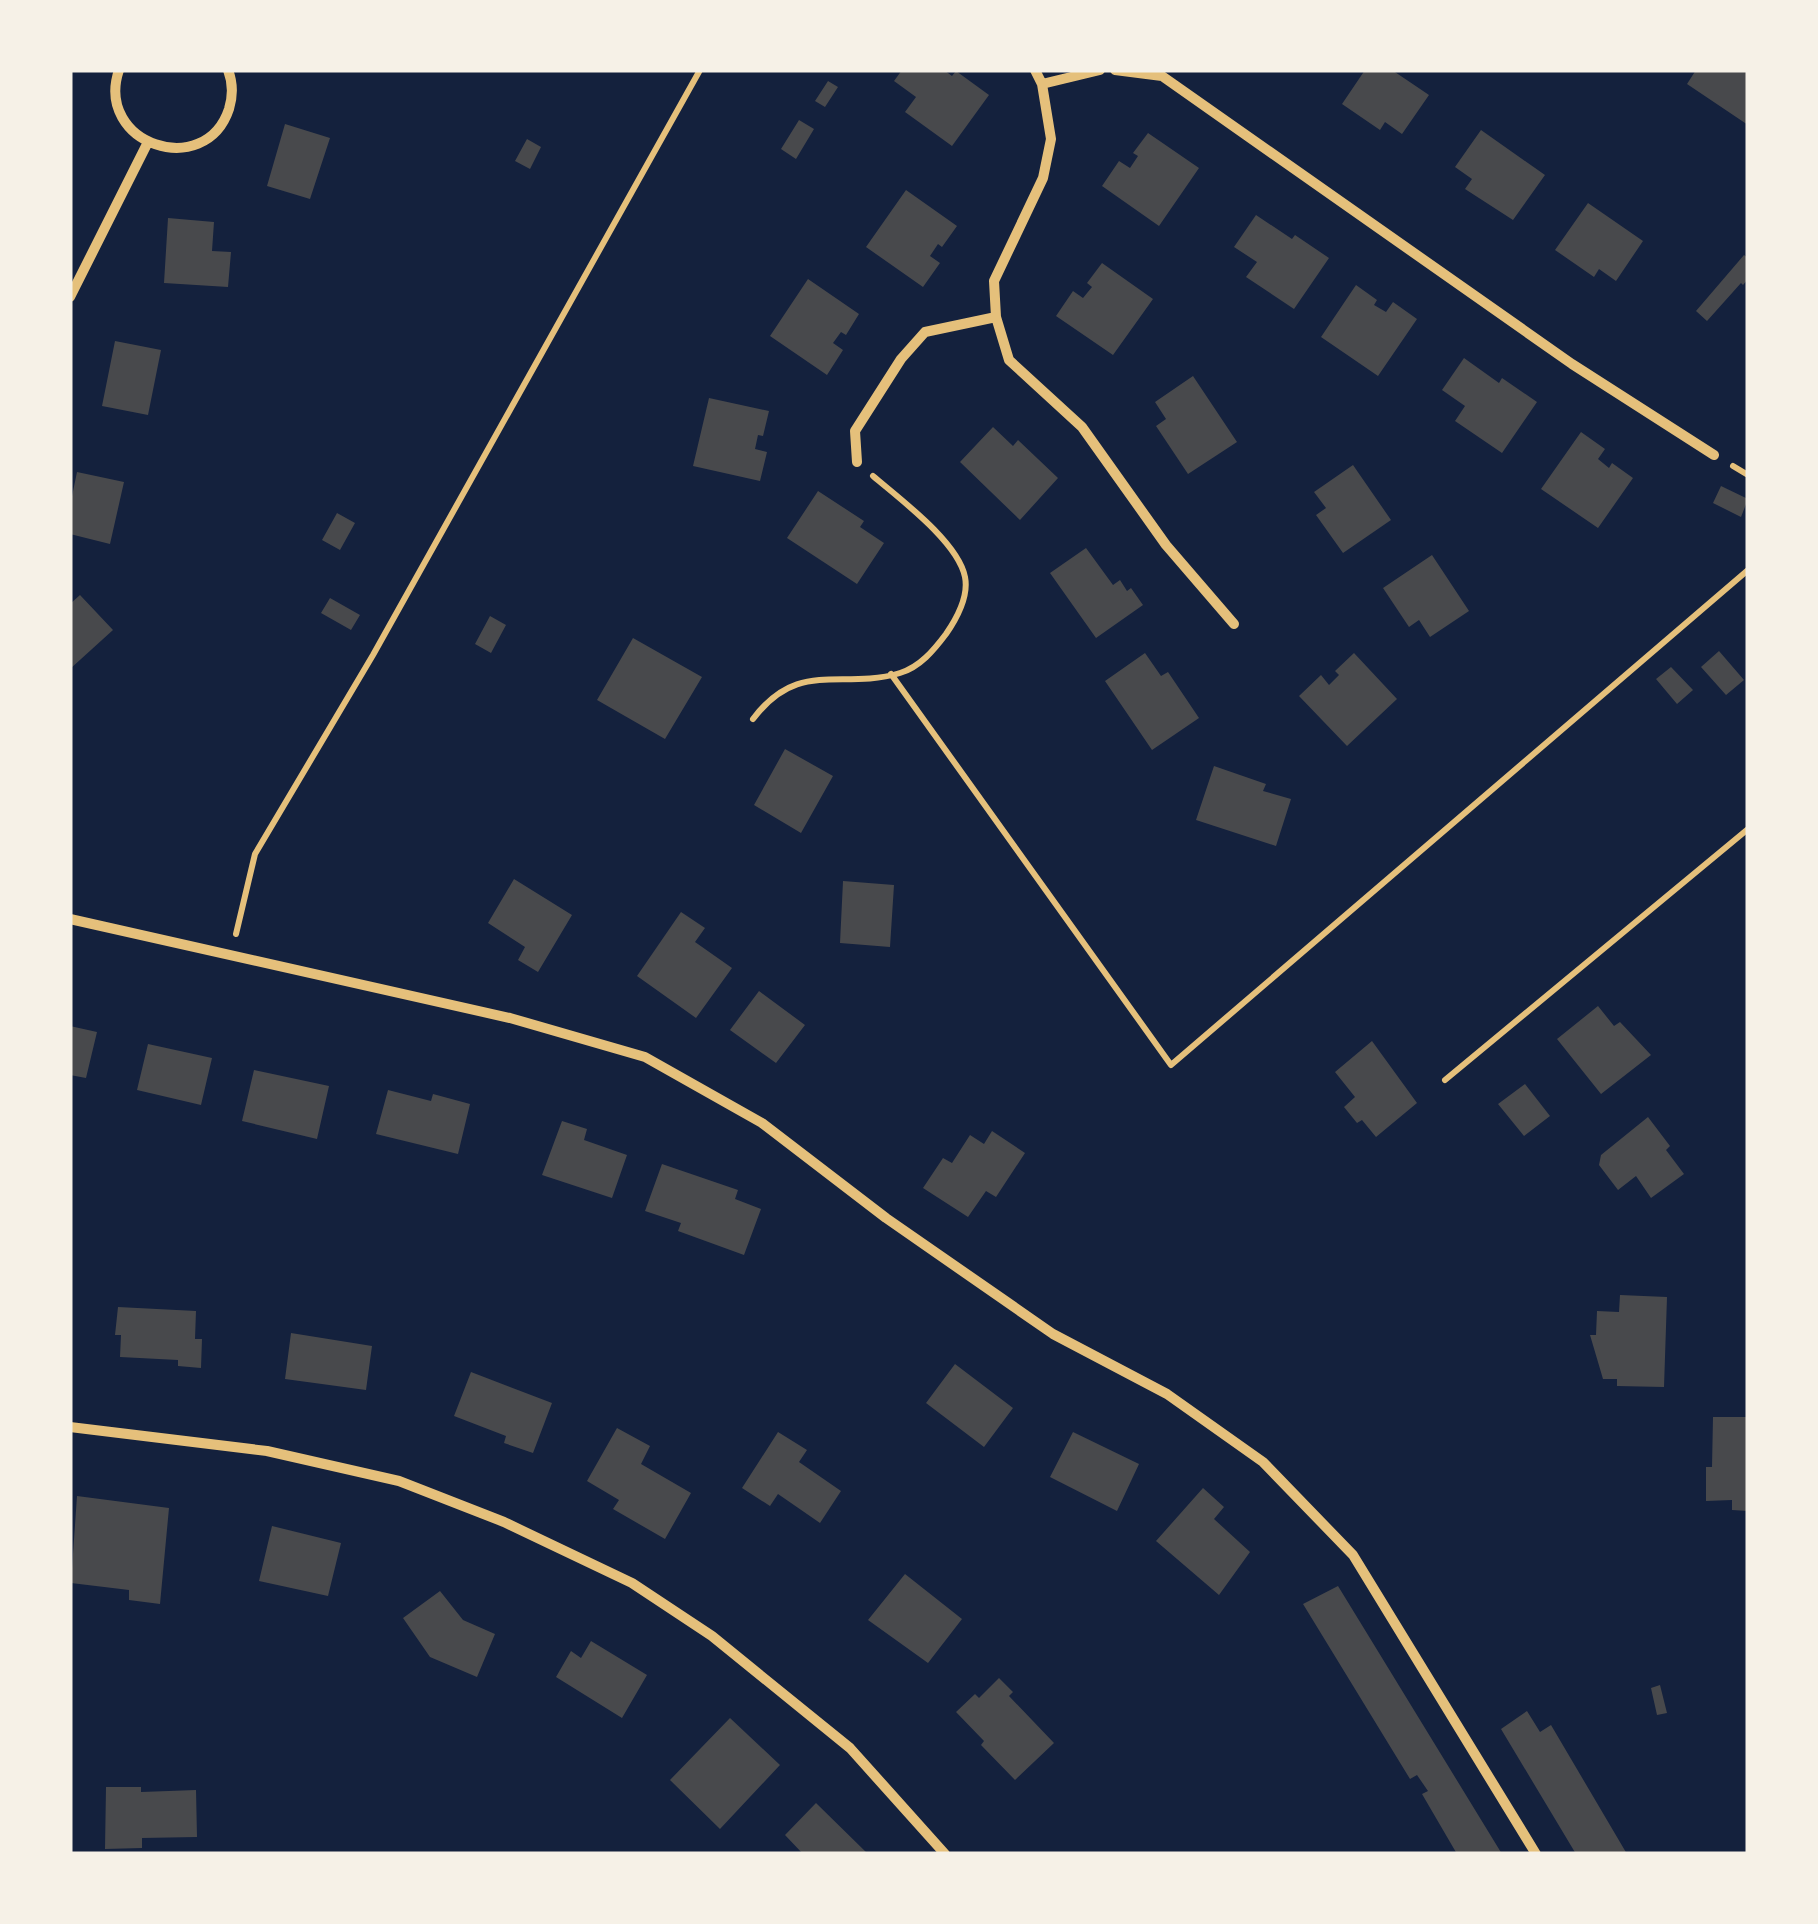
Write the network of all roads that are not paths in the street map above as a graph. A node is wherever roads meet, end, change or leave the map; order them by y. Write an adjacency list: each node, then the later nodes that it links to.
1 (119, 70): 7 (street)
2 (228, 70): 7 (street)
3 (1034, 70): 6 (street)
4 (1100, 70): 6 (street)
5 (1116, 70): 10 (street)
6 (1042, 84): 9 (street)
7 (148, 142): 8 (street)
8 (70, 297)
9 (996, 317): 11 (street); 12 (street)
10 (1714, 456)
11 (857, 462)
12 (1234, 624)
13 (70, 919): 16 (street)
14 (70, 1427): 15 (street)
15 (945, 1854)
16 (1536, 1854)

